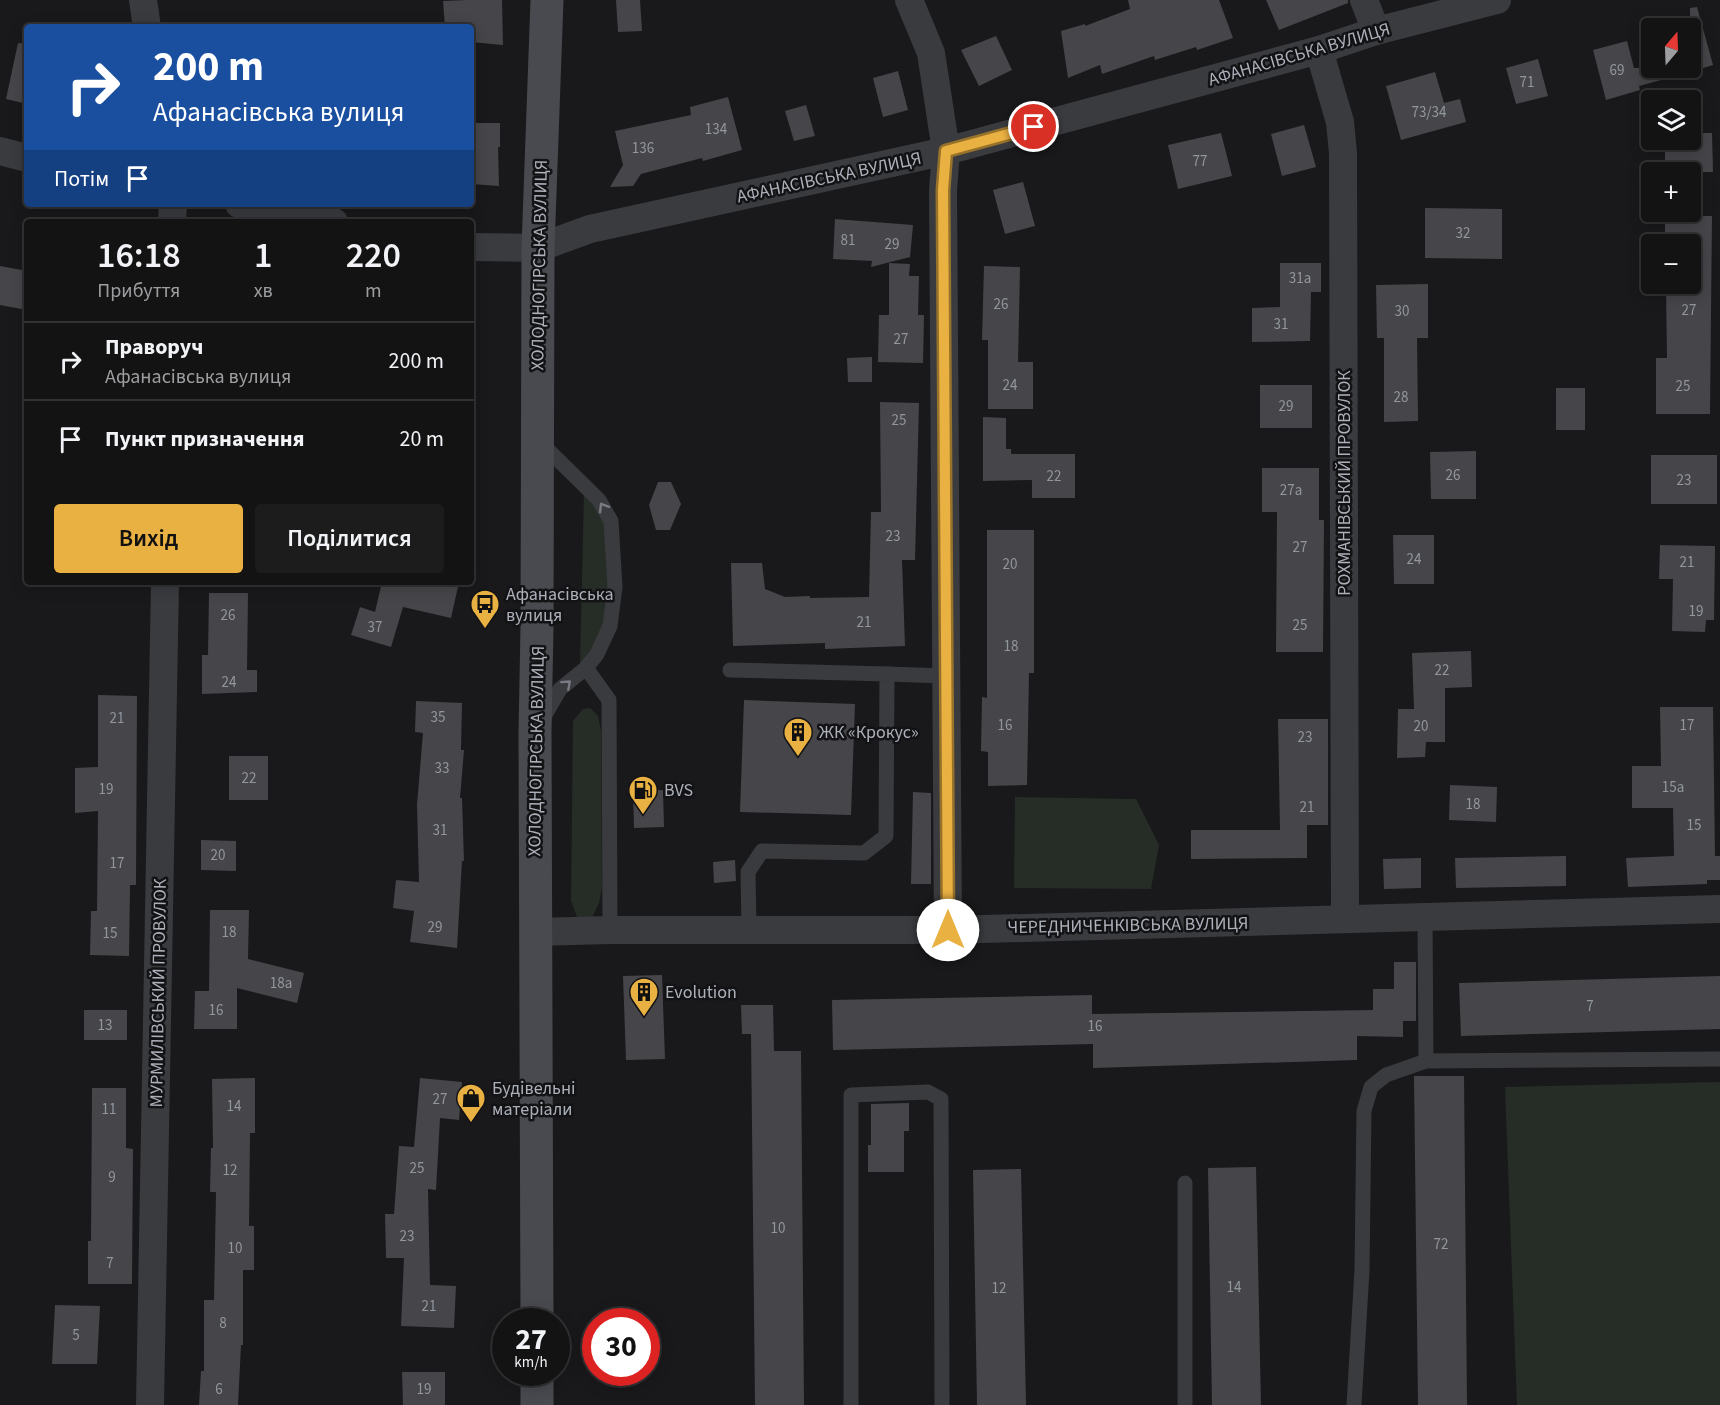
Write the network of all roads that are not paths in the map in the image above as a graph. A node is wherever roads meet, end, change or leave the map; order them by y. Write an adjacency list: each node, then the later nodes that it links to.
1 (143, 0): 6 (street)
2 (547, 0): 15 (main road, ХОЛОДНОГІРСЬКА ВУЛИЦЯ)
3 (909, 0): 10 (street)
4 (1364, 0): 7 (street)
5 (1497, 0): 7 (street, АФАНАСІВСЬКА ВУЛИЦЯ)
6 (147, 24)
7 (1376, 31): 8 (street, АФАНАСІВСЬКА ВУЛИЦЯ)
8 (1319, 50): 10 (street, АФАНАСІВСЬКА ВУЛИЦЯ); 25 (street, РОХМАНІВСЬКИЙ ПРОВУЛОК)
9 (0, 151): 11 (street)
10 (946, 151): 15 (street, АФАНАСІВСЬКА ВУЛИЦЯ); 21 (street)
11 (24, 157)
12 (255, 207): 13 (street)
13 (318, 219)
14 (474, 247): 15 (street, АФАНАСІВСЬКА ВУЛИЦЯ)
15 (538, 248): 16 (main road, ХОЛОДНОГІРСЬКА ВУЛИЦЯ)
16 (537, 439): 18 (lane, one-way to 16); 22 (main road, ХОЛОДНОГІРСЬКА ВУЛИЦЯ)
17 (165, 585): 35 (street, МУРМИЛІВСЬКИЙ ПРОВУЛОК)
18 (586, 668): 22 (lane, one-way to 18); 26 (lane)
19 (730, 670): 20 (lane)
20 (887, 674): 21 (lane); 27 (lane)
21 (946, 676): 28 (street)
22 (535, 733): 29 (main road, ХОЛОДНОГІРСЬКА ВУЛИЦЯ)
23 (1720, 909): 24 (street, ЧЕРЕДНИЧЕНКІВСЬКА ВУЛИЦЯ)
24 (1425, 917): 25 (street, ЧЕРЕДНИЧЕНКІВСЬКА ВУЛИЦЯ); 31 (lane)
25 (1345, 918): 28 (street, ЧЕРЕДНИЧЕНКІВСЬКА ВУЛИЦЯ)
26 (610, 930): 27 (street, ЧЕРЕДНИЧЕНКІВСЬКА ВУЛИЦЯ); 29 (street, ЧЕРЕДНИЧЕНКІВСЬКА ВУЛИЦЯ)
27 (749, 930): 28 (street, ЧЕРЕДНИЧЕНКІВСЬКА ВУЛИЦЯ)
28 (948, 930)
29 (535, 933): 33 (main road, ХОЛОДНОГІРСЬКА ВУЛИЦЯ)
30 (1720, 1059): 31 (lane)
31 (1426, 1061): 40 (lane)
32 (1185, 1183): 39 (lane)
33 (537, 1308)
34 (537, 1386): 36 (main road)
35 (150, 1405)
36 (537, 1405)
37 (851, 1405): 38 (lane)
38 (942, 1405)
39 (1185, 1405)
40 (1354, 1405)

